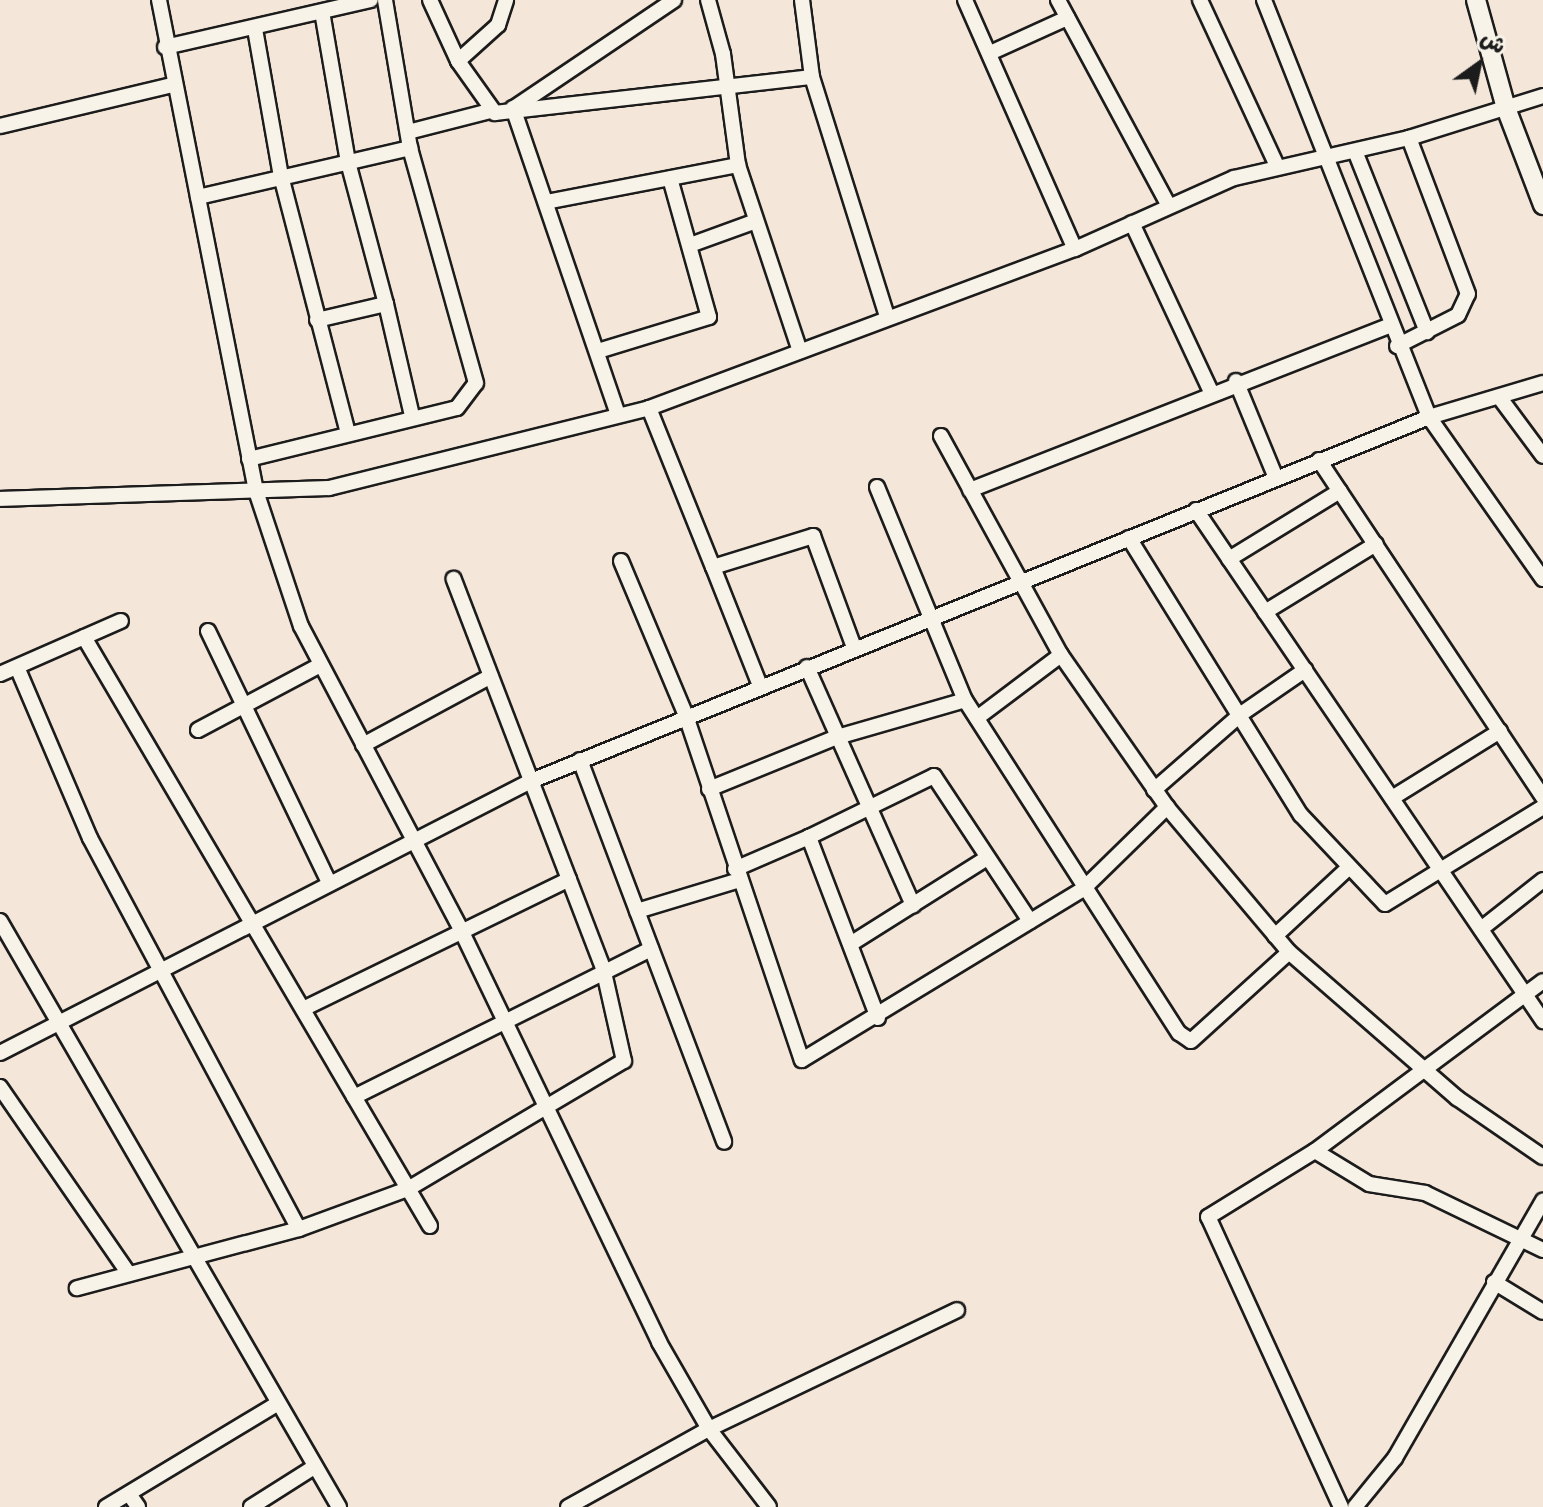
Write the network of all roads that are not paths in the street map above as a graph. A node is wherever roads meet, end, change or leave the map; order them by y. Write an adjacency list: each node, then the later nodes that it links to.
1 (159, 0): 17 (street)
2 (371, 0): 14 (street)
3 (385, 0): 28 (street)
4 (430, 0): 19 (street)
5 (506, 0): 19 (street)
6 (674, 0): 24 (street)
7 (708, 0): 22 (street)
8 (802, 0): 20 (street)
9 (965, 0): 18 (street)
10 (1058, 0): 15 (street)
11 (1200, 0): 35 (street)
12 (1264, 0): 32 (street)
13 (1476, 0): 25 (street)
14 (322, 12): 16 (street); 33 (street)
15 (1067, 18): 18 (street); 41 (street)
16 (255, 29): 17 (street); 36 (street)
17 (165, 47): 21 (street)
18 (990, 53): 45 (street)
19 (458, 61): 26 (street)
20 (812, 77): 22 (street); 47 (street)
21 (172, 85): 27 (street); 39 (street)
22 (728, 90): 24 (street); 34 (street)
23 (1543, 96): 25 (street)
24 (513, 108): 26 (street); 40 (street)
25 (1506, 108): 29 (street); 38 (street)
26 (490, 111): 28 (street)
27 (0, 126)
28 (408, 132): 30 (street)
29 (1409, 138): 31 (street); 50 (street)
30 (410, 148): 33 (street); 60 (street)
31 (1355, 151): 32 (street); 50 (street)
32 (1325, 154): 35 (street); 49 (street)
33 (348, 162): 36 (street); 46 (street)
34 (738, 165): 37 (street); 42 (street)
35 (1277, 166): 41 (street)
36 (281, 176): 39 (street); 48 (street)
37 (670, 178): 40 (street); 44 (street)
38 (1541, 194)
39 (198, 197): 65 (street)
40 (546, 202): 52 (street)
41 (1169, 206): 43 (street)
42 (756, 221): 44 (street); 53 (street)
43 (1132, 223): 45 (street); 56 (street)
44 (690, 245): 52 (street)
45 (1075, 249): 47 (street)
46 (386, 304): 48 (street); 60 (street)
47 (887, 316): 53 (street)
48 (317, 320): 62 (street)
49 (1388, 326): 51 (street); 54 (street)
50 (1427, 332): 51 (street)
51 (1397, 346): 61 (street)
52 (598, 351): 59 (street)
53 (800, 351): 58 (street)
54 (1236, 381): 56 (street); 67 (street)
55 (1543, 383): 57 (street)
56 (1211, 392): 69 (street)
57 (1500, 398): 61 (street); 64 (street)
58 (649, 408): 59 (street); 78 (street)
59 (618, 415): 70 (street)
60 (412, 416): 62 (street)
61 (1429, 417): 66 (street); 80 (street)
62 (348, 433): 65 (street)
63 (941, 436): 69 (street)
64 (1543, 456)
65 (249, 459): 70 (street)
66 (1319, 460): 67 (street); 71 (street)
67 (1276, 478): 73 (street)
68 (877, 487): 84 (street)
69 (970, 490): 81 (street)
70 (256, 491): 72 (street); 89 (street)
71 (1340, 491): 75 (street); 76 (street)
72 (0, 499)
73 (1196, 510): 74 (street); 76 (street)
74 (1129, 538): 81 (street); 98 (street)
75 (1376, 544): 82 (street); 102 (street)
76 (1229, 559): 82 (street)
77 (621, 561): 99 (street)
78 (713, 567): 87 (street); 95 (street)
79 (454, 579): 94 (street)
80 (1543, 579)
81 (1019, 582): 84 (street); 88 (street)
82 (1265, 612): 92 (street)
83 (121, 621): 86 (street)
84 (930, 621): 87 (street); 96 (street)
85 (208, 631): 97 (street)
86 (84, 637): 90 (street); 127 (street)
87 (855, 650): 91 (street)
88 (1061, 655): 100 (street); 108 (street)
89 (320, 665): 97 (street); 104 (street)
90 (17, 667): 93 (street); 136 (street)
91 (807, 667): 95 (street); 103 (street)
92 (1305, 670): 98 (street); 110 (street)
93 (0, 674)
94 (491, 676): 104 (street); 106 (street)
95 (760, 686): 99 (street)
96 (965, 700): 100 (street); 103 (street)
97 (242, 705): 101 (street); 122 (street)
98 (1241, 714): 108 (street); 117 (street)
99 (686, 716): 105 (street); 107 (street)
100 (977, 718): 123 (street)
101 (198, 730)
102 (1500, 731): 109 (street); 110 (street)
103 (837, 737): 107 (street); 113 (street)
104 (363, 745): 115 (street)
105 (580, 760): 106 (street); 125 (street)
106 (531, 781): 115 (street); 120 (street)
107 (709, 789): 119 (street)
108 (1154, 790): 111 (street)
109 (1543, 797)
110 (1392, 798): 118 (street)
111 (1167, 807): 123 (street); 131 (street)
112 (1543, 807): 118 (street)
113 (868, 808): 114 (street); 116 (street); 124 (street)
114 (809, 837): 119 (street); 132 (street)
115 (412, 842): 122 (street); 130 (street)
116 (987, 858): 124 (street); 128 (street)
117 (1347, 869): 118 (street); 131 (street)
118 (1439, 869): 129 (street)
119 (738, 875): 125 (street); 140 (street)
120 (569, 879): 130 (street); 135 (street)
121 (1543, 880): 129 (street)
122 (329, 882): 127 (street)
123 (1082, 890): 128 (street); 134 (street)
124 (913, 905): 132 (street)
125 (637, 911): 133 (street)
126 (0, 921): 143 (street)
127 (251, 921): 136 (street); 139 (street)
128 (1030, 921): 140 (street)
129 (1481, 929): 138 (street)
130 (461, 930): 139 (street); 141 (street)
131 (1275, 936): 134 (street)
132 (852, 943): 140 (street)
133 (651, 949): 135 (street); 149 (street)
134 (1289, 952): 145 (street)
135 (603, 968): 141 (street); 148 (street)
136 (159, 970): 143 (street); 155 (street)
137 (1543, 981): 138 (street)
138 (1525, 994): 142 (street); 145 (street)
139 (303, 1009): 147 (street)
140 (878, 1018)
141 (502, 1019): 147 (street); 148 (street)
142 (1543, 1021)
143 (56, 1025): 144 (street); 158 (street)
144 (0, 1053)
145 (1422, 1069): 150 (street); 151 (street)
146 (0, 1087): 159 (street)
147 (354, 1097): 152 (street)
148 (548, 1108): 152 (street); 165 (street)
149 (724, 1142)
150 (1315, 1151): 156 (street); 174 (street)
151 (1543, 1157)
152 (408, 1189): 154 (street); 155 (street)
153 (1543, 1201): 156 (street)
154 (430, 1226)
155 (299, 1229): 158 (street)
156 (1521, 1237): 157 (street); 160 (street)
157 (1543, 1250)
158 (191, 1261): 159 (street); 164 (street)
159 (129, 1274): 161 (street)
160 (1494, 1282): 163 (street); 175 (street)
161 (77, 1288)
162 (957, 1310): 165 (street)
163 (1543, 1312)
164 (275, 1405): 166 (street); 167 (street)
165 (709, 1429): 172 (street); 173 (street)
166 (314, 1467): 170 (street); 171 (street)
167 (129, 1494): 168 (street); 169 (street)
168 (106, 1507)
169 (138, 1507)
170 (251, 1507)
171 (339, 1507)
172 (568, 1507)
173 (769, 1507)
174 (1341, 1507)
175 (1355, 1507)

